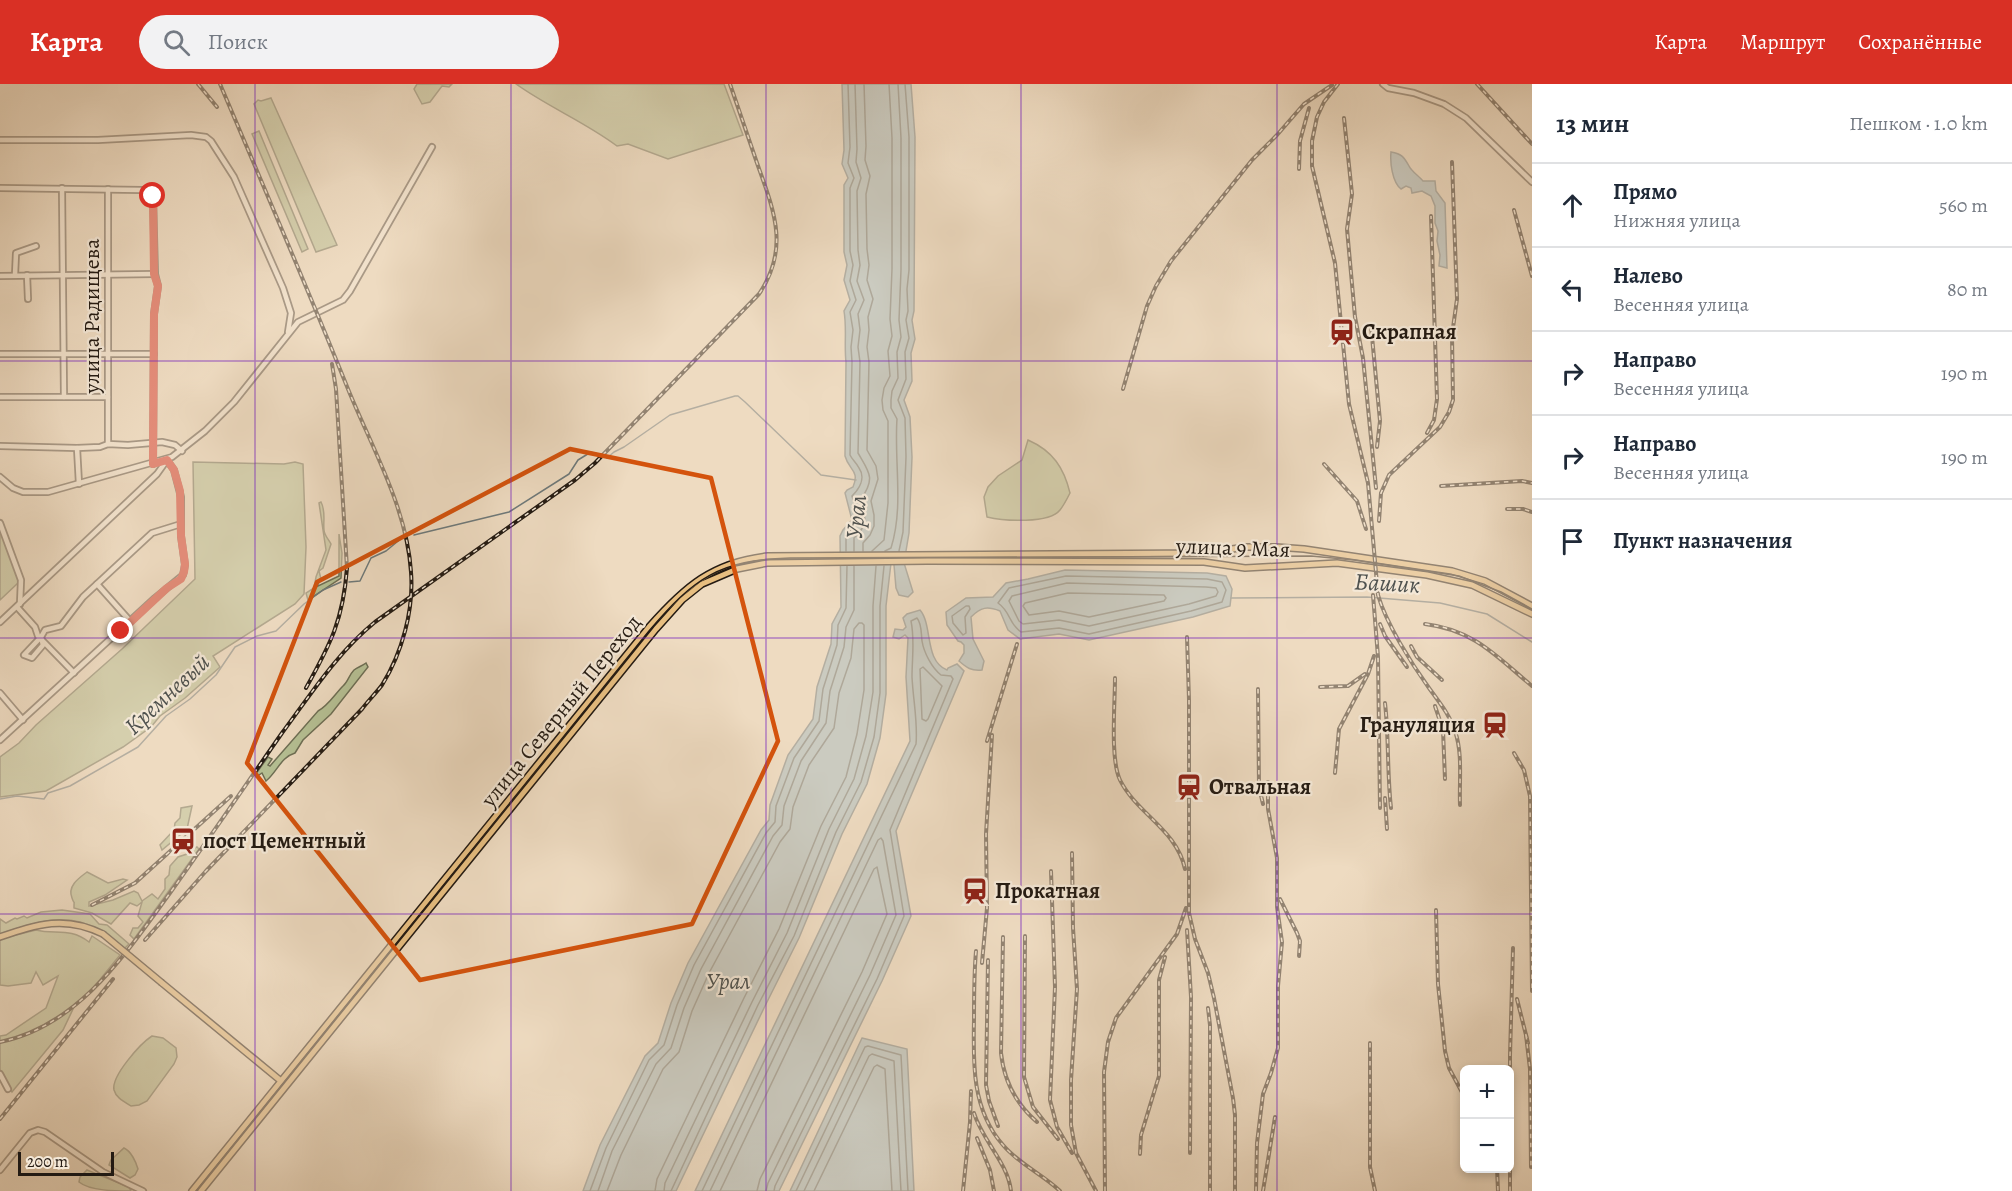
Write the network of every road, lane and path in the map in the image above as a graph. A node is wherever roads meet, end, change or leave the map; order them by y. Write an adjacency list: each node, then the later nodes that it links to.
1 (1383, 84): 4 (street)
2 (0, 140): 16 (street)
3 (432, 147): 16 (street)
4 (1532, 182)
5 (0, 188): 6 (street)
6 (62, 189): 7 (street); 9 (street)
7 (108, 189): 10 (street, улица Радищева); 11 (street)
8 (36, 246): 12 (street)
9 (63, 274): 10 (street); 13 (street); 18 (street)
10 (108, 274): 11 (street); 19 (street, улица Радищева)
11 (154, 274): 20 (street)
12 (15, 275): 13 (street); 14 (street)
13 (27, 275): 15 (street)
14 (0, 276)
15 (28, 299)
16 (288, 334): 28 (street)
17 (0, 354): 18 (street)
18 (64, 354): 19 (street); 22 (street)
19 (108, 354): 20 (street); 23 (street, улица Радищева)
20 (154, 354): 24 (street)
21 (0, 397): 22 (street)
22 (64, 397): 23 (street)
23 (108, 397): 25 (street, улица Радищева)
24 (153, 441): 25 (street); 28 (street); 30 (street)
25 (108, 444): 27 (street)
26 (0, 446): 27 (street)
27 (77, 448): 32 (street)
28 (182, 451): 29 (street)
29 (167, 460): 30 (street); 34 (street); 41 (street)
30 (153, 464): 32 (street)
31 (0, 477): 32 (street)
32 (79, 484)
33 (0, 523): 39 (street)
34 (181, 524): 40 (street); 45 (street)
35 (968, 555): 37 (main road, улица Северный Переход); 43 (main road, улица 9 Мая)
36 (831, 558): 37 (main road, улица Северный Переход); 56 (main road, улица Северный Переход); 57 (main road, улица Северный Переход)
37 (927, 558): 38 (main road, улица Северный Переход)
38 (961, 561): 44 (main road, улица 9 Мая)
39 (21, 582): 41 (street); 42 (street)
40 (97, 584): 45 (street); 48 (street)
41 (35, 590): 42 (street)
42 (19, 606): 46 (street); 47 (street)
43 (1532, 606)
44 (1532, 614)
45 (130, 621): 50 (street)
46 (0, 622)
47 (35, 627): 48 (street); 49 (street)
48 (45, 630): 49 (street)
49 (40, 637): 49 (street); 50 (street)
50 (74, 673): 52 (street)
51 (0, 693): 52 (street)
52 (23, 720): 53 (street)
53 (0, 740)
54 (0, 937): 56 (main road, bridge)
55 (0, 1074): 58 (street)
56 (281, 1081): 57 (main road); 61 (main road, улица Северный Переход)
57 (286, 1085): 62 (main road, улица Северный Переход)
58 (9, 1089)
59 (0, 1170): 60 (street)
60 (143, 1191)
61 (192, 1191)
62 (201, 1191)

